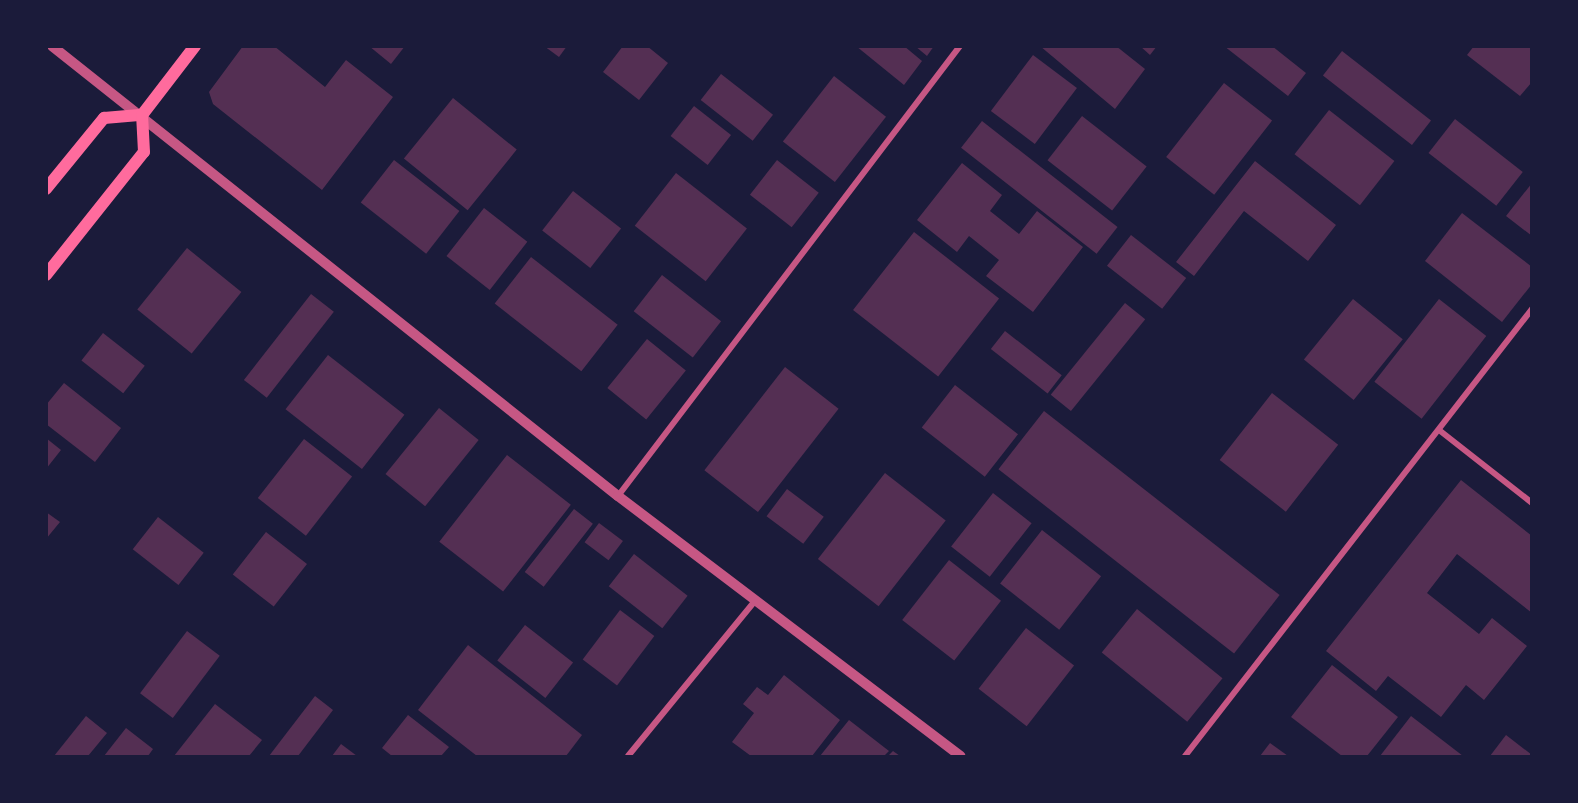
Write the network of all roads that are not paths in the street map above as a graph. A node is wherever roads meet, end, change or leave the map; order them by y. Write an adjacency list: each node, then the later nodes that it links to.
1 (52, 46): 4 (street)
2 (195, 46): 4 (main road)
3 (960, 46): 9 (street)
4 (142, 115): 5 (main road); 6 (main road); 9 (street)
5 (46, 189)
6 (46, 275)
7 (1532, 309): 8 (street)
8 (1439, 429): 10 (street); 14 (street)
9 (618, 496): 11 (street)
10 (1532, 503)
11 (755, 601): 12 (street); 13 (street)
12 (628, 756)
13 (961, 756)
14 (1185, 756)

